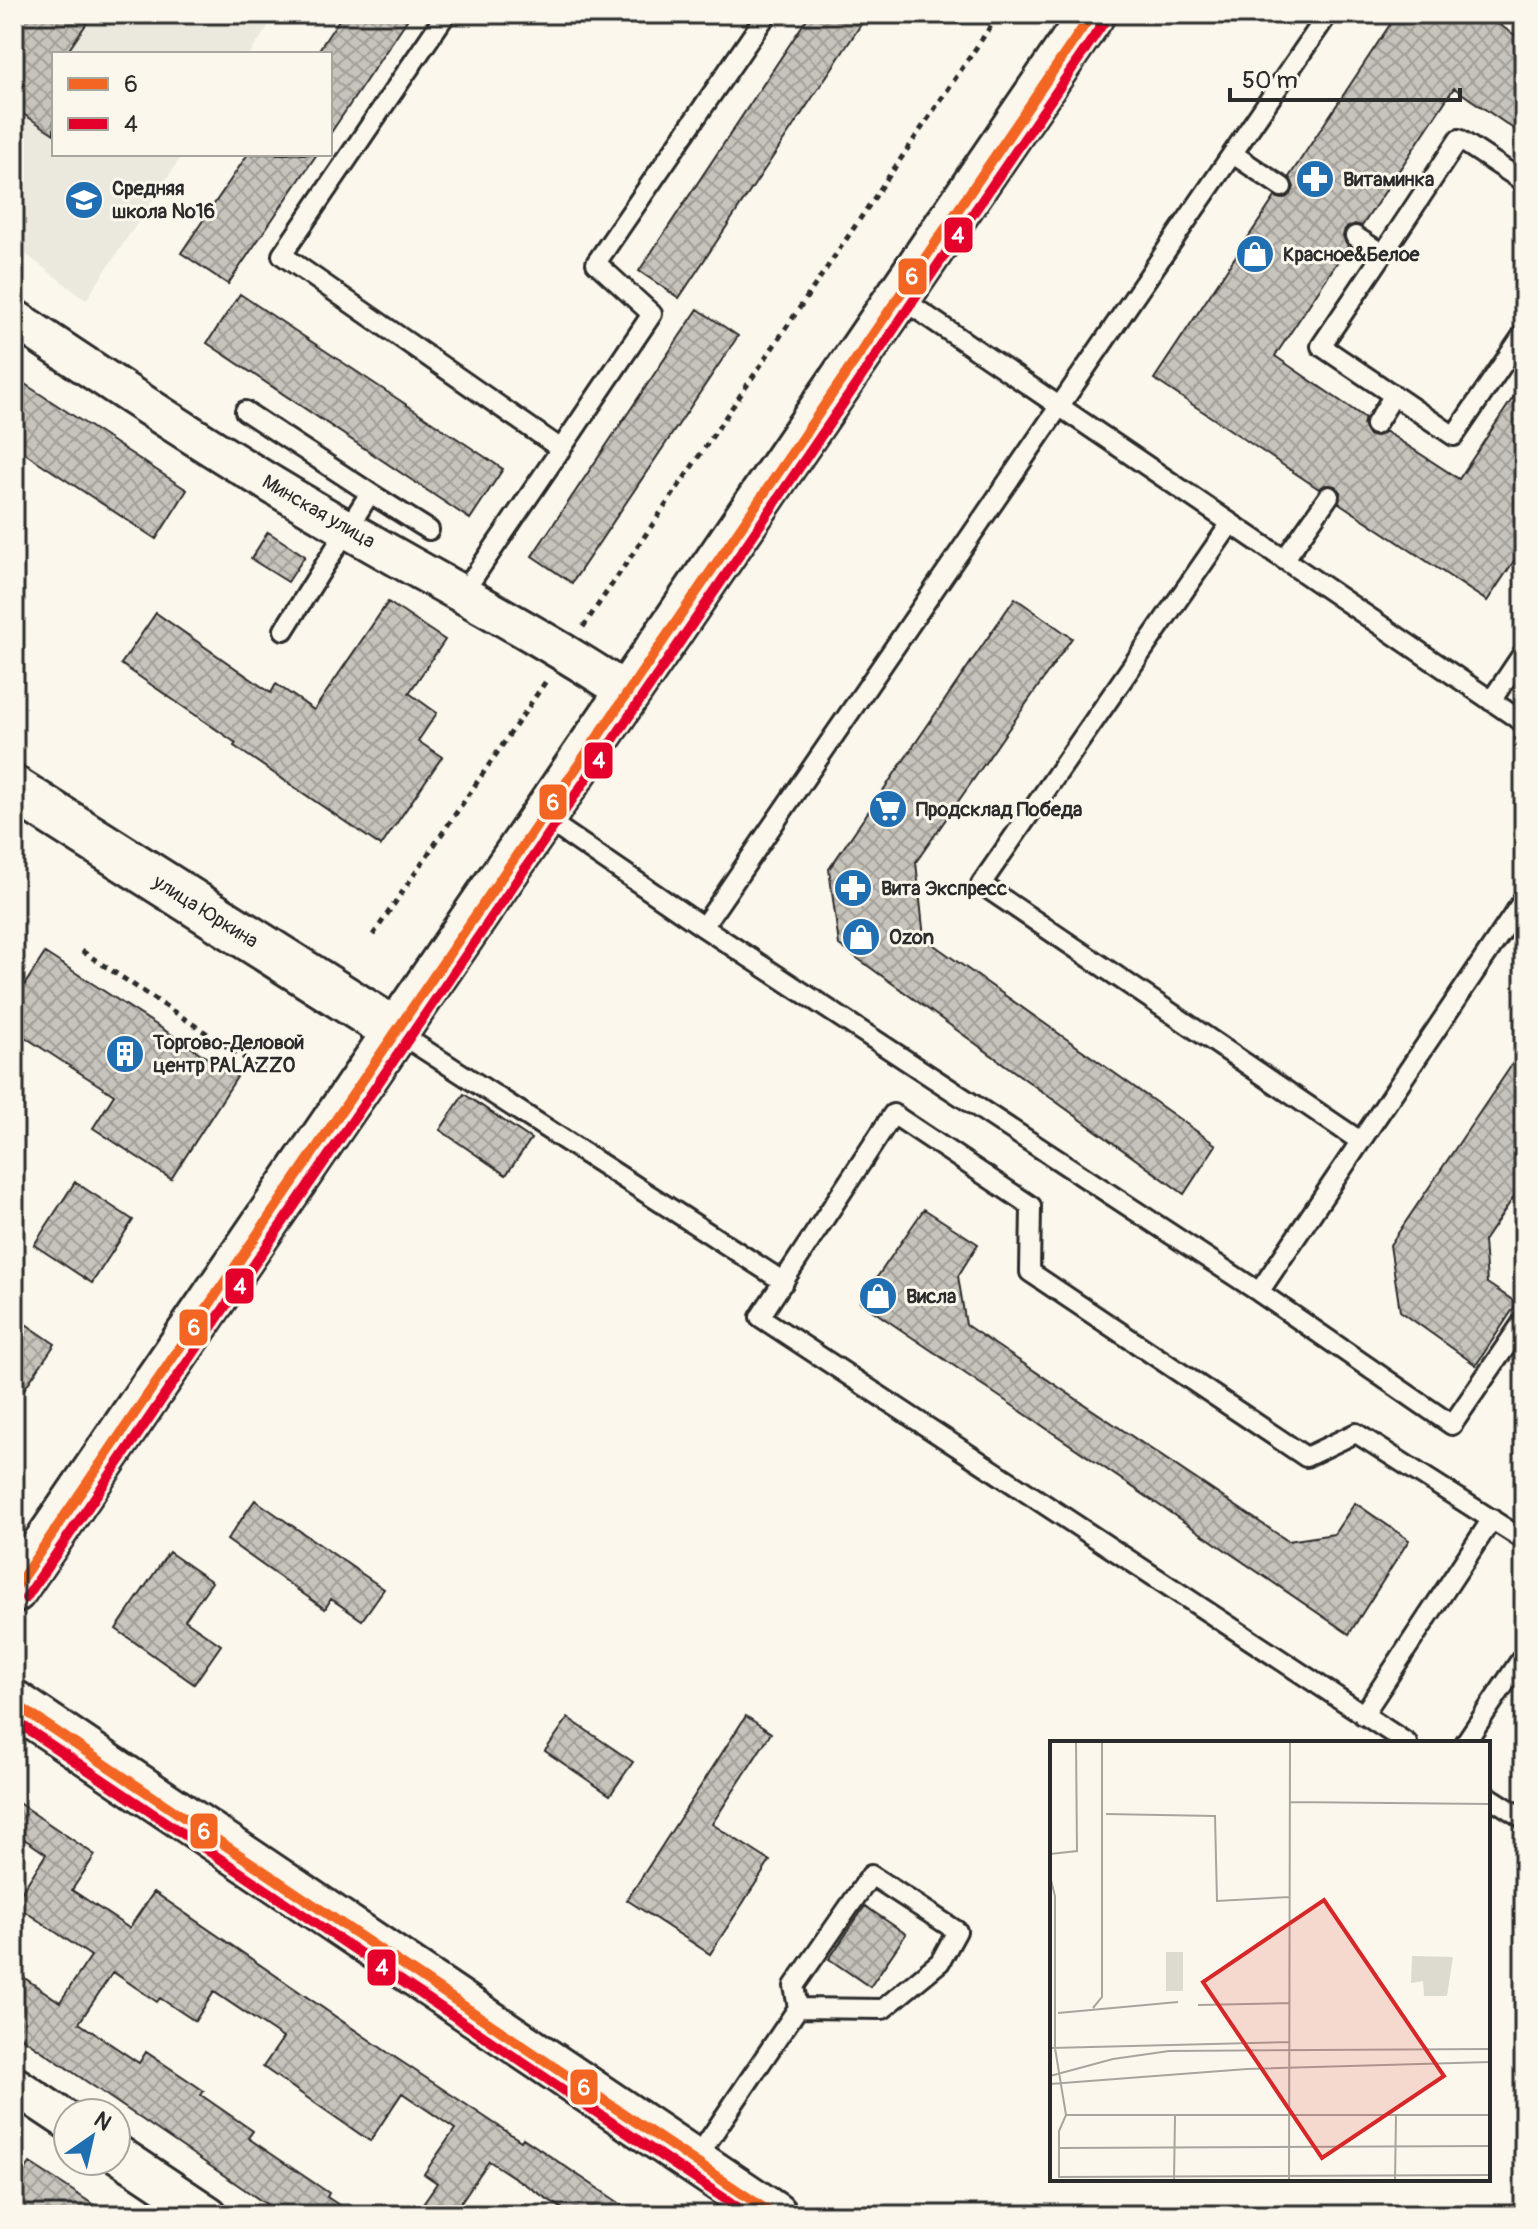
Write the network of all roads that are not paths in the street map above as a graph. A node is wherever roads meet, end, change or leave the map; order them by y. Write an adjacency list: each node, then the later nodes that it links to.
1 (446, 14): 18 (lane)
2 (767, 14): 18 (lane)
3 (1092, 14): 10 (main road)
4 (1328, 14): 5 (lane)
5 (1233, 154): 7 (lane); 15 (lane)
6 (1524, 182): 9 (lane)
7 (1282, 187)
8 (1355, 236): 9 (lane)
9 (1383, 254): 14 (lane)
10 (899, 297): 15 (lane); 28 (main road)
11 (14, 318): 22 (street, Минская улица)
12 (1524, 333): 13 (lane)
13 (1518, 355): 14 (lane)
14 (1394, 395): 17 (lane)
15 (1059, 406): 21 (lane); 34 (lane)
16 (245, 411): 19 (lane)
17 (1375, 425)
18 (561, 449): 25 (lane)
19 (370, 493): 22 (lane); 23 (lane)
20 (1329, 496): 24 (lane)
21 (1231, 523): 24 (lane); 36 (lane)
22 (347, 529): 25 (street, Минская улица); 26 (lane)
23 (429, 530)
24 (1284, 560): 29 (lane)
25 (463, 593): 28 (street, Минская улица)
26 (284, 630)
27 (1524, 652): 29 (lane)
28 (629, 694): 32 (main road)
29 (1491, 701): 30 (lane)
30 (1524, 723)
31 (14, 789): 35 (main road, улица Юркина)
32 (544, 818): 34 (lane); 35 (main road)
33 (1524, 899): 36 (lane)
34 (703, 927): 38 (lane)
35 (397, 1032): 37 (lane); 42 (main road)
36 (1360, 1141): 38 (lane)
37 (784, 1282): 40 (lane); 45 (lane)
38 (1259, 1292): 39 (lane)
39 (1524, 1320)
40 (1492, 1519): 41 (lane); 45 (lane)
41 (1524, 1540)
42 (14, 1590)
43 (1524, 1655): 47 (lane)
44 (14, 1703): 53 (main road)
45 (1363, 1715): 46 (lane)
46 (1404, 1741)
47 (1466, 1741)
48 (1490, 1797): 49 (lane)
49 (1524, 1819)
50 (798, 2008): 50 (lane); 53 (lane)
51 (14, 2085): 52 (street)
52 (52, 2110)
53 (694, 2162): 56 (main road)
54 (132, 2164): 55 (street)
55 (209, 2215)
56 (774, 2215)

